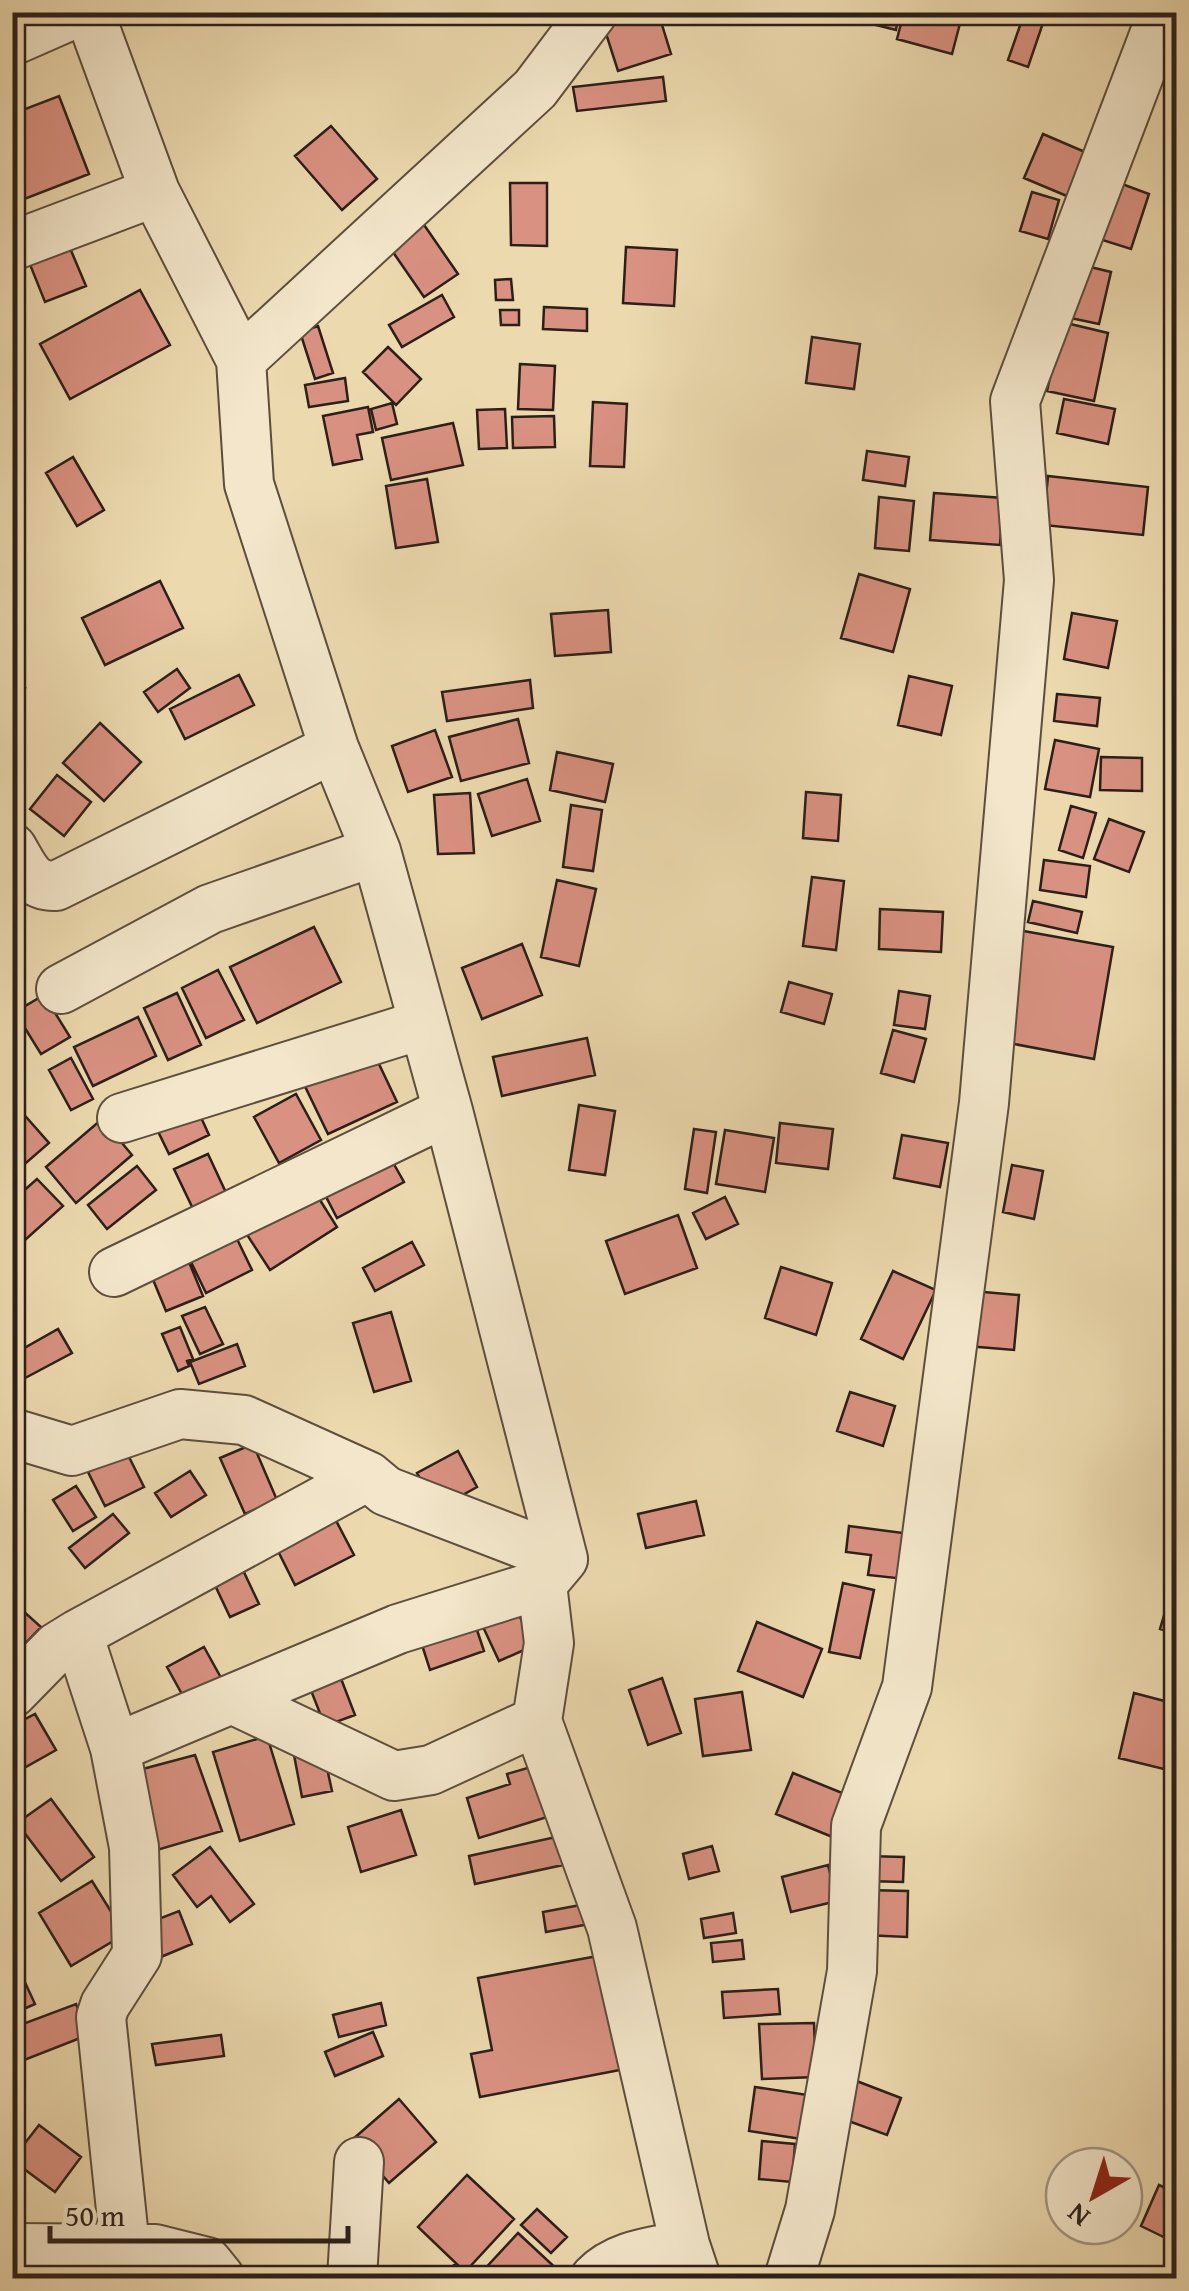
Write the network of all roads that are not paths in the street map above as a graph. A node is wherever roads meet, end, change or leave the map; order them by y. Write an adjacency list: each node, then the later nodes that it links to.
1 (78, 12): 5 (street)
2 (89, 12): 6 (street)
3 (592, 12): 8 (street)
4 (1163, 12): 32 (street)
5 (12, 41)
6 (155, 192): 7 (street); 8 (street)
7 (14, 241)
8 (240, 360): 9 (street)
9 (334, 748): 10 (street); 11 (street)
10 (12, 848)
11 (376, 851): 12 (street); 13 (street)
12 (61, 989)
13 (424, 1024): 14 (street); 15 (street)
14 (448, 1110): 16 (street); 19 (street)
15 (122, 1118)
16 (114, 1272)
17 (12, 1433): 18 (street)
18 (368, 1476): 19 (street); 20 (street)
19 (553, 1571): 22 (street); 23 (street)
20 (78, 1634): 21 (street); 24 (street)
21 (12, 1693)
22 (232, 1699): 23 (street); 24 (street)
23 (537, 1720): 28 (street)
24 (115, 1748): 27 (street)
25 (359, 2162): 30 (street)
26 (12, 2248): 27 (street)
27 (125, 2248): 29 (street)
28 (691, 2262): 31 (street)
29 (220, 2278)
30 (352, 2278)
31 (596, 2278)
32 (789, 2278)

